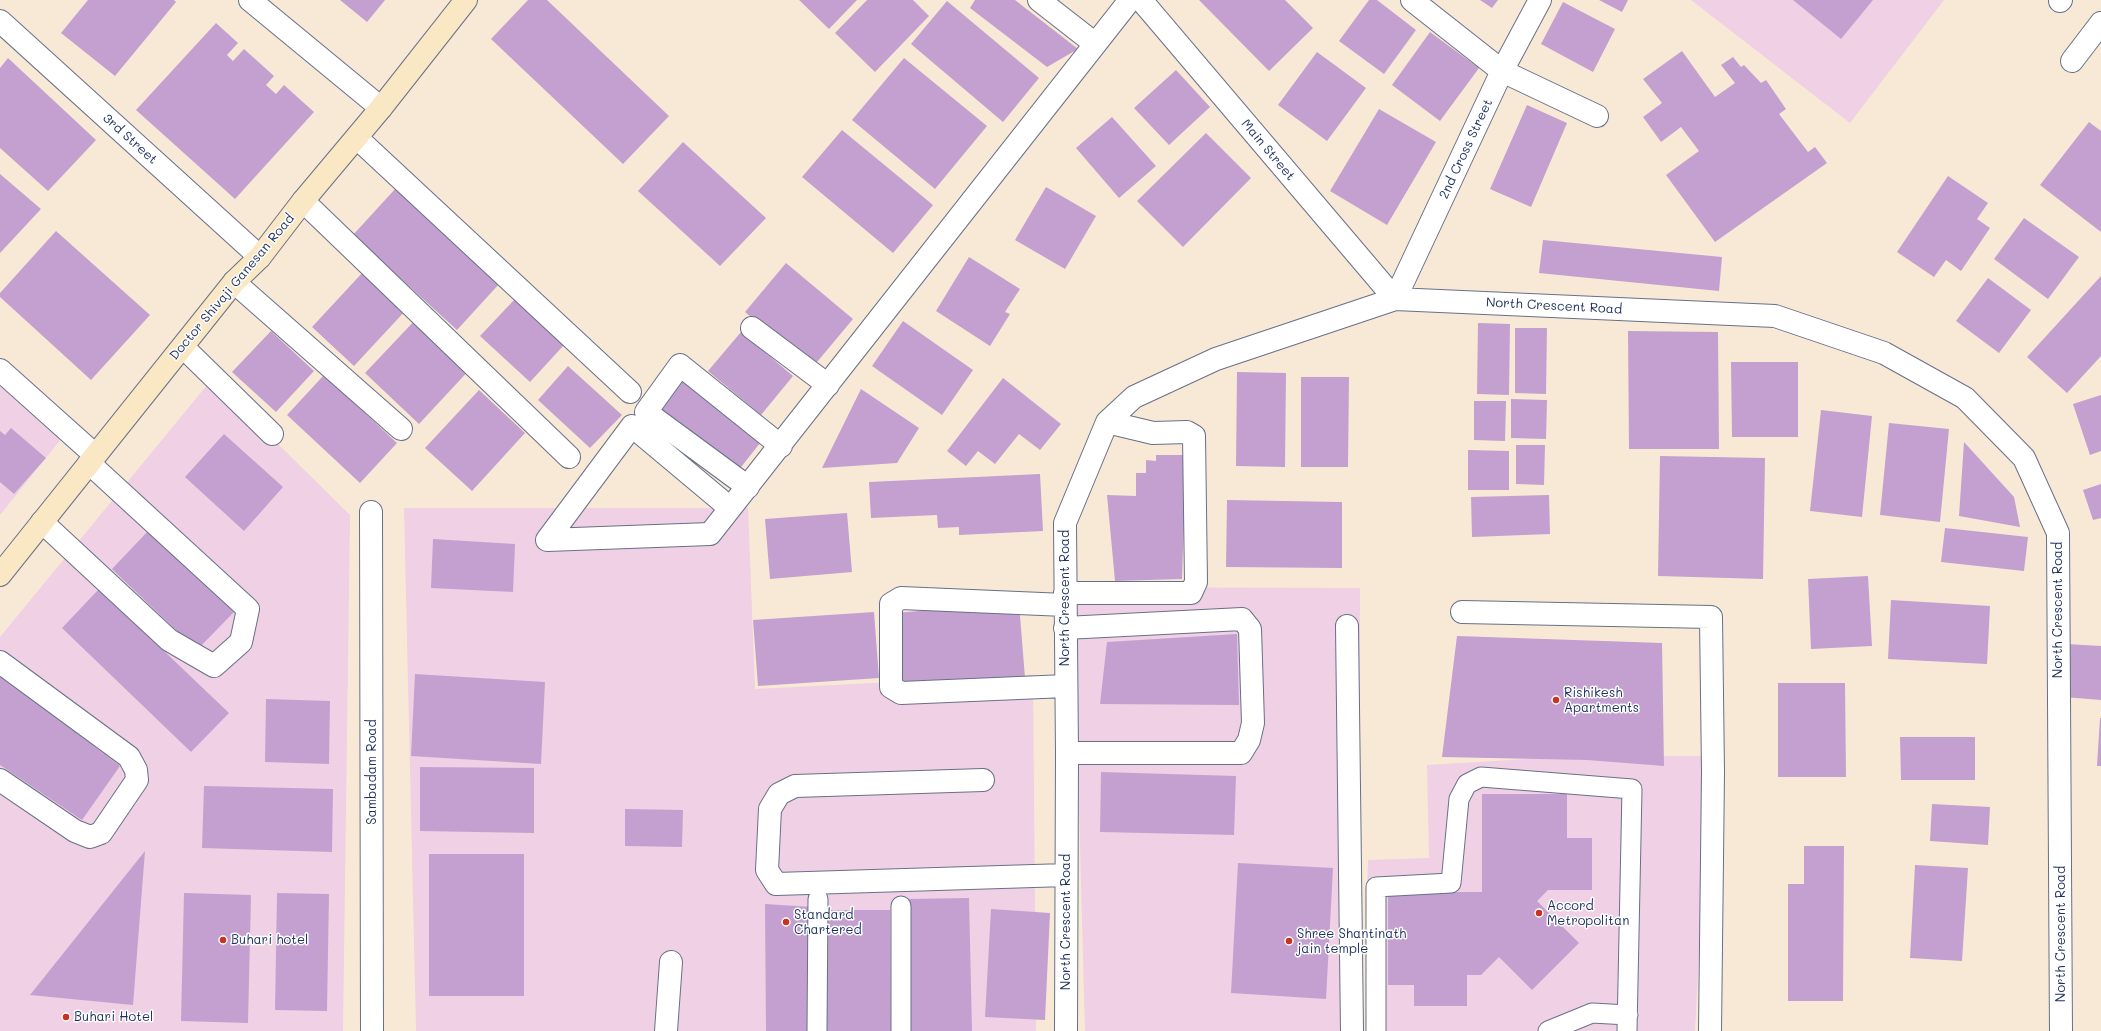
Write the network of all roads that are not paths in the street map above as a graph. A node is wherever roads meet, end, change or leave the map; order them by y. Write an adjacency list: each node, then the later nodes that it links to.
1 (250, 0): 13 (street)
2 (466, 0): 13 (street, Doctor Shivaji Ganesan Road)
3 (1039, 0): 10 (street)
4 (1130, 0): 10 (street)
5 (1141, 0): 19 (street, Main Street)
6 (1412, 0): 12 (street)
7 (1540, 0): 12 (street, 2nd Cross Street)
8 (0, 21): 17 (street, 3rd Street)
9 (2101, 23): 11 (street)
10 (1094, 43): 23 (street)
11 (2072, 61)
12 (1502, 70): 14 (street); 19 (street, 2nd Cross Street)
13 (381, 108): 15 (street, Doctor Shivaji Ganesan Road)
14 (1597, 116)
15 (356, 138): 16 (street, Doctor Shivaji Ganesan Road); 24 (street)
16 (303, 201): 17 (street, Doctor Shivaji Ganesan Road); 29 (street)
17 (260, 257): 18 (street, Doctor Shivaji Ganesan Road)
18 (234, 282): 21 (street, Doctor Shivaji Ganesan Road); 26 (street)
19 (1395, 299): 25 (street, North Crescent Road); 59 (street, North Crescent Road)
20 (752, 328): 23 (street)
21 (183, 347): 27 (street); 30 (street, Doctor Shivaji Ganesan Road)
22 (0, 370): 30 (street)
23 (828, 385): 28 (street)
24 (630, 392)
25 (1107, 422): 36 (street, North Crescent Road); 36 (street)
26 (401, 429)
27 (272, 434)
28 (781, 446): 31 (street); 31 (street)
29 (569, 457)
30 (92, 459): 34 (street, Doctor Shivaji Ganesan Road); 34 (street)
31 (748, 487): 32 (street)
32 (730, 508): 32 (street)
33 (371, 512): 50 (street, Sambadam Road)
34 (42, 522): 35 (street, Doctor Shivaji Ganesan Road)
35 (0, 575)
36 (1065, 599): 39 (street, North Crescent Road); 41 (street)
37 (1462, 612): 58 (street)
38 (1347, 626): 55 (street)
39 (1065, 628): 41 (street, North Crescent Road); 42 (street)
40 (0, 662): 43 (street)
41 (1066, 686): 42 (street, North Crescent Road)
42 (1067, 753): 45 (street, North Crescent Road)
43 (0, 780)
44 (983, 780): 45 (street)
45 (1066, 875): 54 (street, North Crescent Road)
46 (818, 899): 52 (lane)
47 (901, 906): 53 (lane)
48 (671, 962): 51 (street)
49 (1628, 1023): 56 (lane); 57 (lane)
50 (372, 1031)
51 (666, 1031)
52 (818, 1031)
53 (901, 1031)
54 (1066, 1031)
55 (1352, 1031)
56 (1376, 1031)
57 (1548, 1031)
58 (1710, 1031)
59 (2061, 1031)

